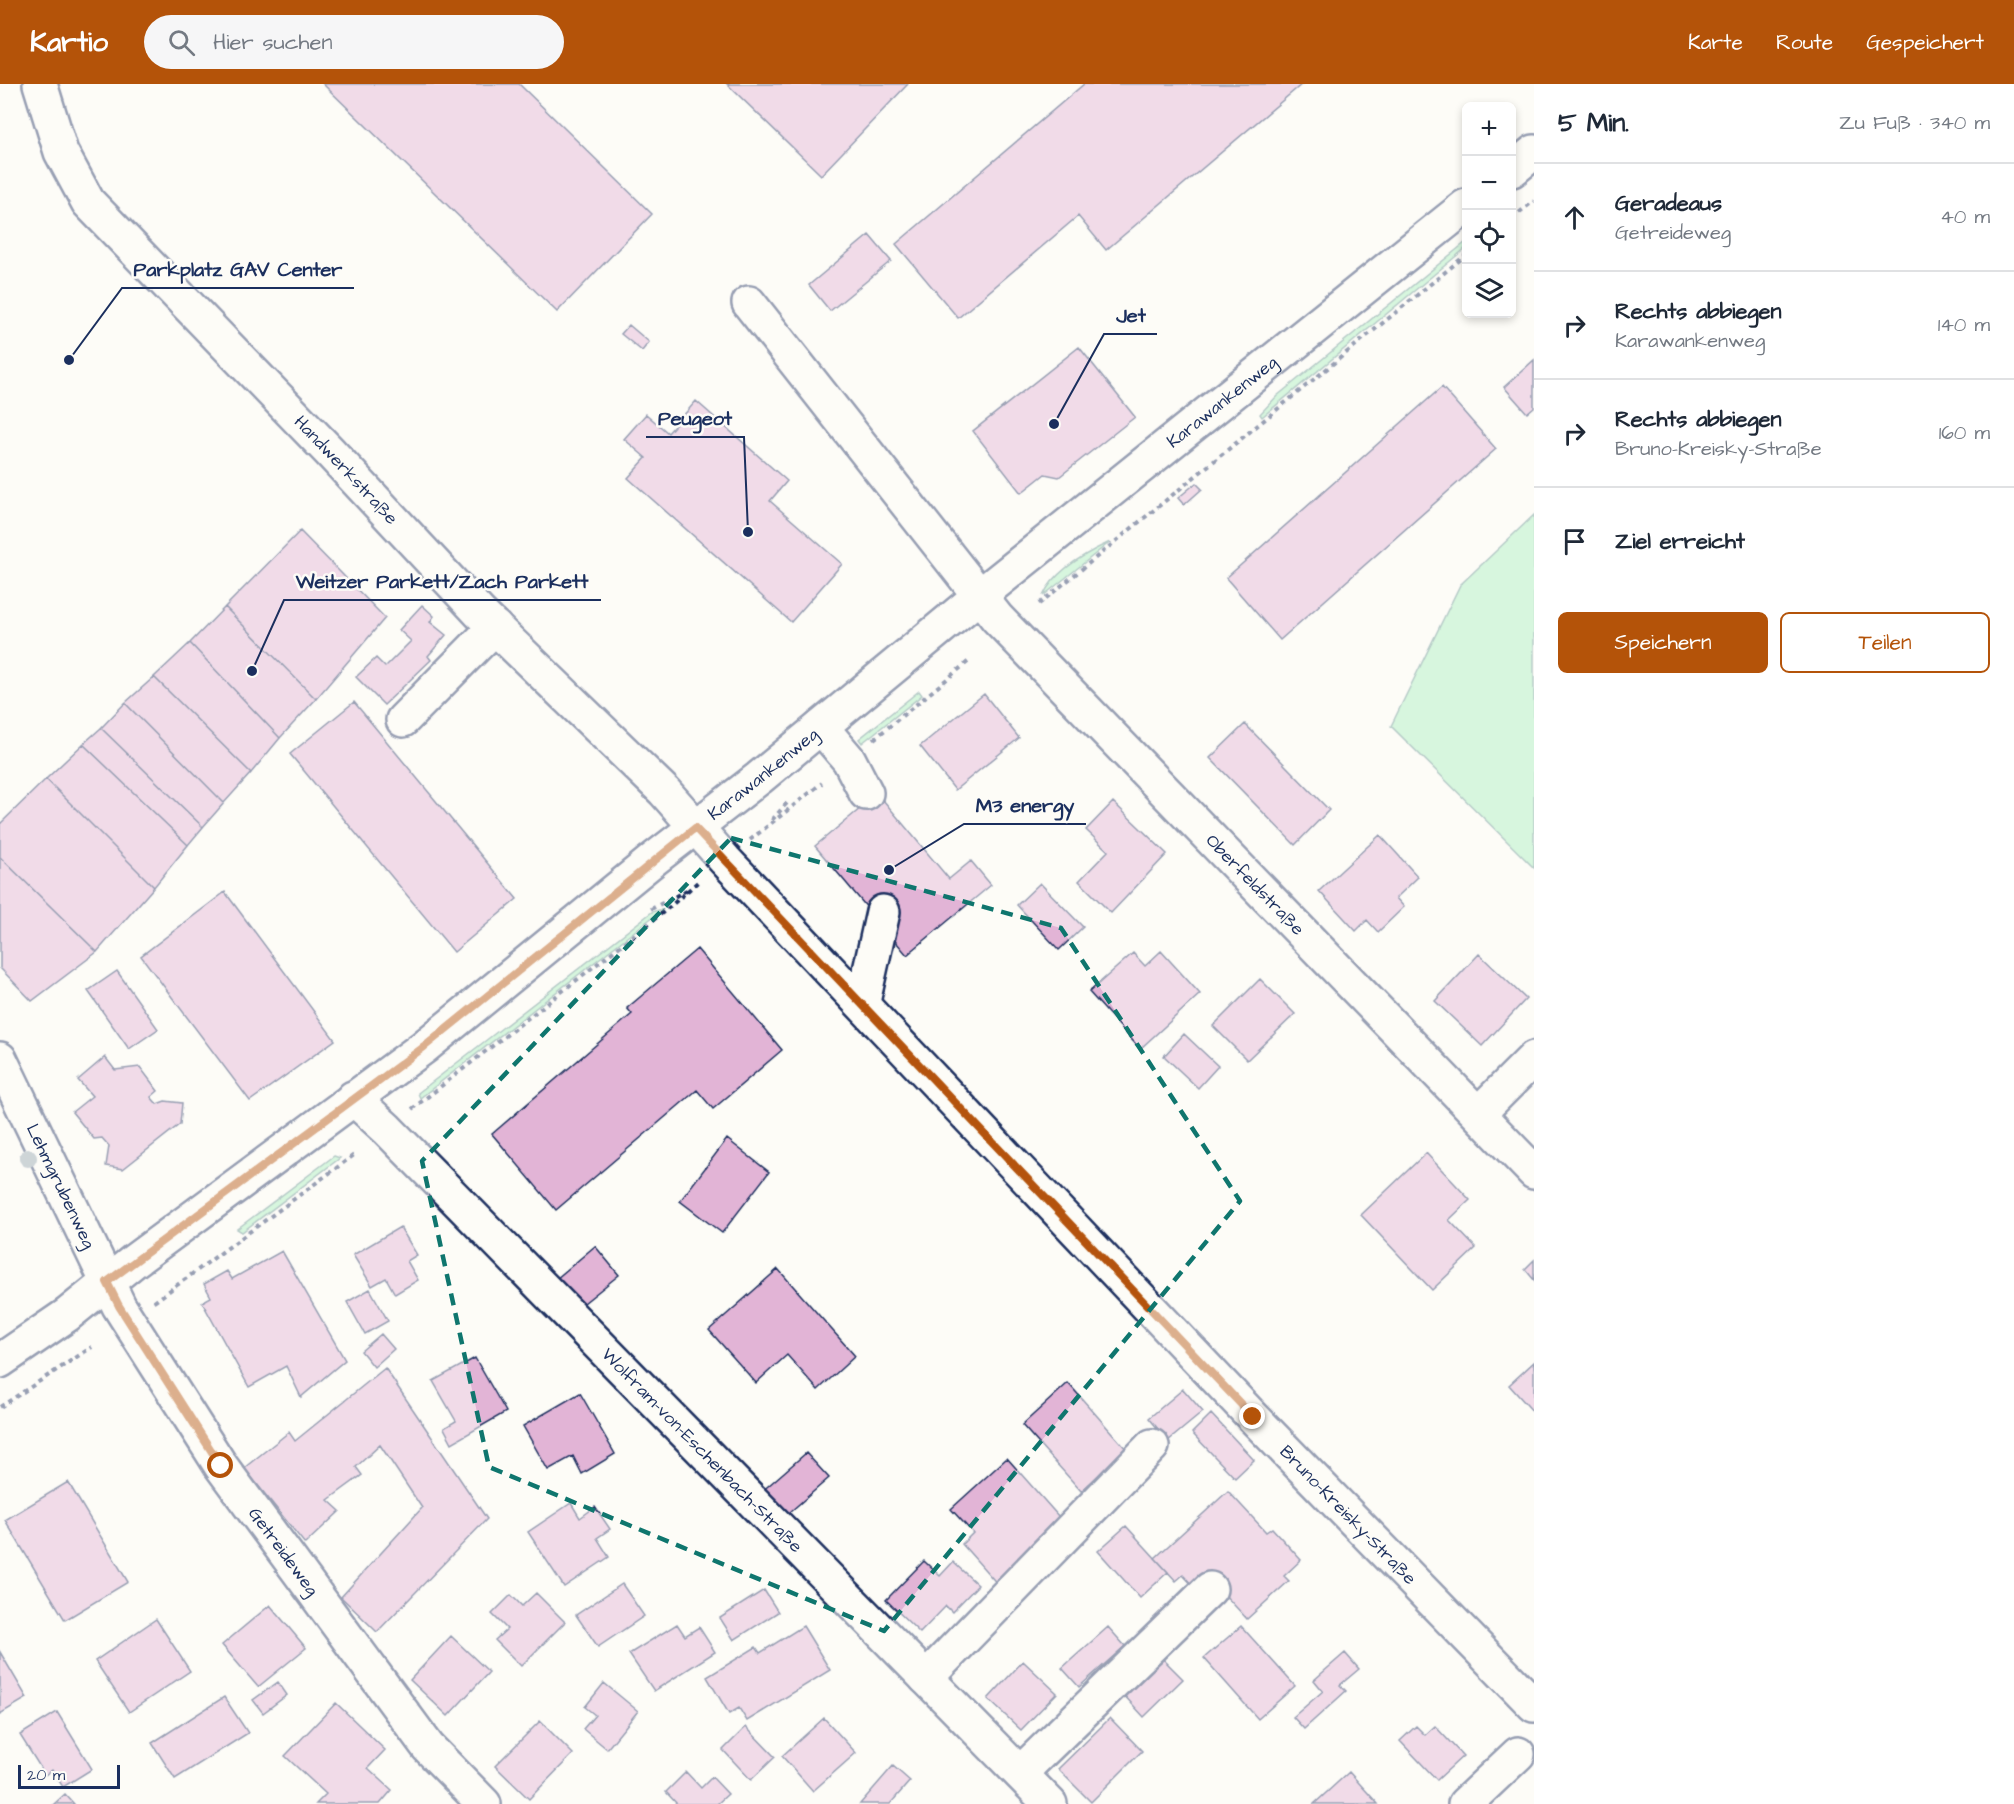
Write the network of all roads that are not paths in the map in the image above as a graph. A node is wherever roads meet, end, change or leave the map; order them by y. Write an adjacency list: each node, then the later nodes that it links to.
1 (40, 84): 7 (street, Handwerkstraße)
2 (1534, 152): 3 (street)
3 (1516, 167)
4 (1462, 210): 6 (street, Karawankenweg)
5 (749, 303): 6 (street)
6 (978, 597): 9 (street, Karawankenweg); 17 (street, Oberfeldstraße)
7 (495, 627): 8 (street); 11 (street, Handwerkstraße)
8 (403, 720)
9 (821, 727): 10 (street); 11 (street, Karawankenweg)
10 (866, 793)
11 (695, 828): 13 (street, Bruno-Kreisky-Straße); 16 (street, Karawankenweg)
12 (883, 912): 13 (street)
13 (863, 1002): 24 (street, Bruno-Kreisky-Straße)
14 (1534, 1058): 17 (street)
15 (0, 1059): 19 (street, Lehmgrubenweg)
16 (353, 1098): 19 (street, Karawankenweg); 23 (street, Wolfram-von-Eschenbach-Straße)
17 (1479, 1113): 18 (street, Oberfeldstraße)
18 (1534, 1172)
19 (107, 1282): 20 (street, Karawankenweg); 27 (street, Getreideweg)
20 (0, 1361)
21 (1152, 1446): 23 (street)
22 (1210, 1588): 26 (street)
23 (926, 1678): 26 (street, Wolfram-von-Eschenbach-Straße)
24 (1534, 1705)
25 (1518, 1754): 29 (street)
26 (1020, 1773): 28 (street, Wolfram-von-Eschenbach-Straße)
27 (484, 1804)
28 (1050, 1804)
29 (1466, 1804)

